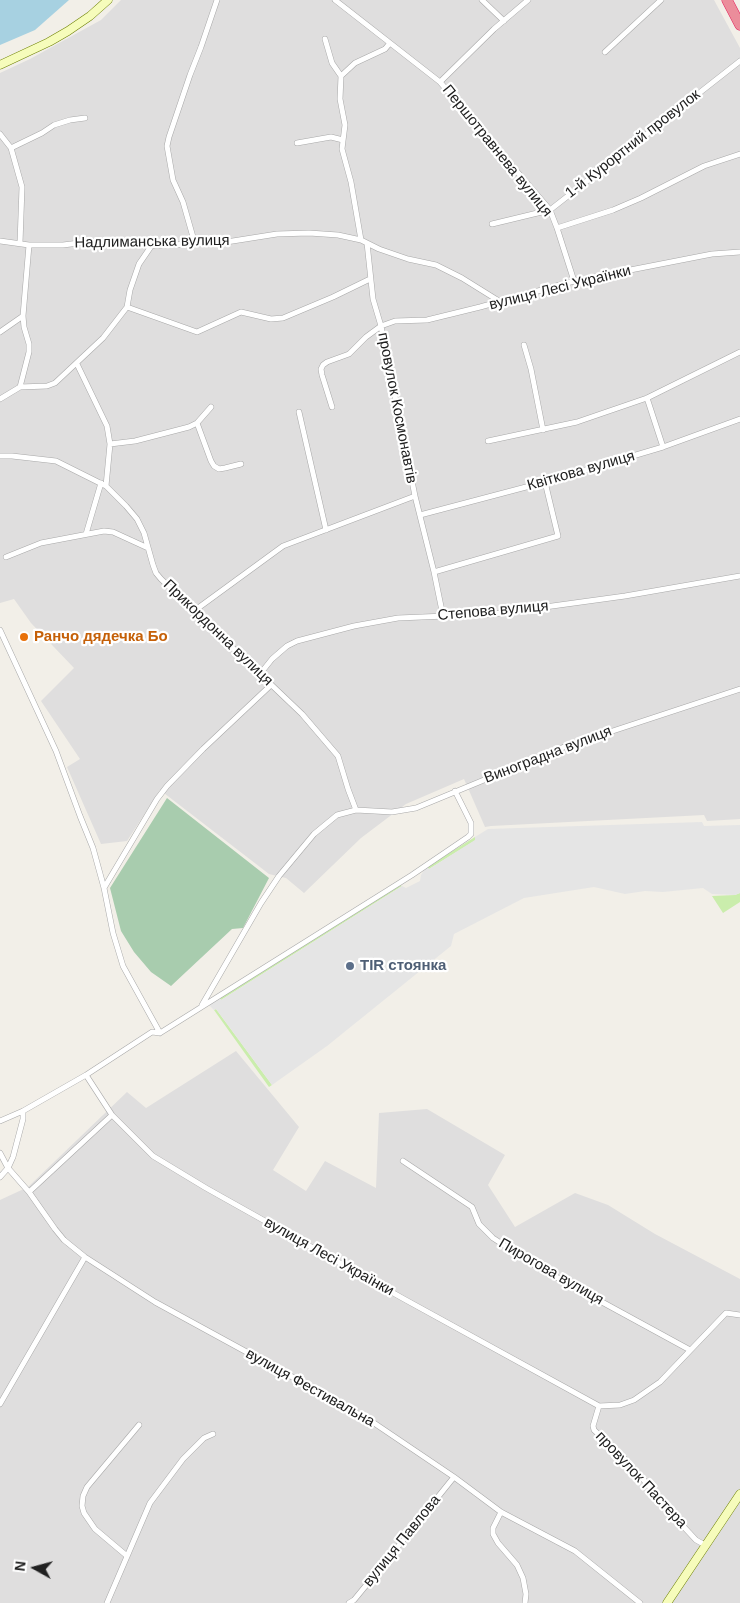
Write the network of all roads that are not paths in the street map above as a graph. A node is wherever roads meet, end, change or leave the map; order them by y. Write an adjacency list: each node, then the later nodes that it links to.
1 (108, 0): 14 (street)
2 (216, 0): 29 (street)
3 (335, 0): 11 (street, Першотравнева вулиця)
4 (482, 0): 8 (street)
5 (528, 0): 8 (street)
6 (661, 0): 12 (street)
7 (726, 0): 9 (highway)
8 (504, 20): 16 (street)
9 (740, 25)
10 (325, 39): 15 (street)
11 (390, 43): 15 (street); 16 (street, Першотравнева вулиця)
12 (604, 52)
13 (740, 61): 23 (street, 1-й Курортний провулок)
14 (0, 65)
15 (341, 76): 19 (street)
16 (440, 82): 23 (street, Першотравнева вулиця)
17 (85, 118): 21 (street)
18 (0, 134): 21 (street)
19 (343, 140): 20 (street); 27 (street)
20 (297, 143)
21 (11, 148): 28 (street)
22 (740, 154): 25 (street, 1-й Курортний провулок)
23 (550, 210): 24 (street, 1-й Курортний провулок); 25 (street, Першотравнева вулиця)
24 (492, 224)
25 (557, 228): 34 (street, Першотравнева вулиця)
26 (0, 241): 28 (street, Надлиманська вулиця)
27 (364, 241): 29 (street, Надлиманська вулиця); 33 (street, провулок Космонавтів); 35 (street, Надлиманська вулиця)
28 (20, 243): 30 (street, Надлиманська вулиця)
29 (195, 244): 31 (street, Надлиманська вулиця)
30 (29, 245): 31 (street, Надлиманська вулиця); 37 (street)
31 (152, 245): 36 (street)
32 (740, 252): 34 (street, вулиця Лесі Українки)
33 (370, 279): 36 (street); 38 (street, провулок Космонавтів)
34 (574, 281): 35 (street, вулиця Лесі Українки)
35 (499, 301): 38 (street, вулиця Лесі Українки)
36 (127, 307): 42 (street)
37 (23, 316): 39 (street); 43 (street)
38 (380, 326): 47 (street); 59 (street, провулок Космонавтів)
39 (0, 332)
40 (524, 345): 51 (street)
41 (740, 352): 44 (street)
42 (76, 364): 43 (street); 53 (street)
43 (20, 387): 45 (street)
44 (647, 398): 51 (street); 54 (street)
45 (0, 399)
46 (211, 407): 50 (street)
47 (332, 407)
48 (298, 412): 61 (street)
49 (740, 419): 54 (street, Квіткова вулиця)
50 (197, 423): 53 (street); 56 (street)
51 (543, 430): 52 (street)
52 (488, 441)
53 (110, 444): 58 (street)
54 (663, 447): 57 (street, Квіткова вулиця)
55 (0, 456): 58 (street, Прикордонна вулиця)
56 (241, 464)
57 (546, 482): 60 (street, Квіткова вулиця); 65 (street)
58 (103, 485): 62 (street); 63 (street, Прикордонна вулиця)
59 (415, 496): 60 (street, провулок Космонавтів); 61 (street)
60 (420, 515): 65 (street, провулок Космонавтів)
61 (326, 530): 67 (street)
62 (86, 534): 63 (street); 64 (street)
63 (148, 548): 67 (street, Прикордонна вулиця)
64 (6, 557)
65 (434, 572): 68 (street, провулок Космонавтів)
66 (740, 576): 68 (street, Степова вулиця)
67 (194, 611): 70 (street, Прикордонна вулиця)
68 (443, 616): 70 (street, Степова вулиця)
69 (0, 630): 75 (street)
70 (260, 674): 71 (street, Прикордонна вулиця)
71 (271, 685): 74 (street, Прикордонна вулиця); 75 (street)
72 (740, 689): 73 (street, Виноградна вулиця)
73 (455, 791): 74 (street, Виноградна вулиця); 76 (street)
74 (356, 810): 76 (street)
75 (104, 888): 77 (street)
76 (202, 1006): 77 (street)
77 (160, 1033): 78 (street)
78 (86, 1075): 79 (street); 80 (street, вулиця Лесі Українки)
79 (23, 1111): 81 (street); 84 (street)
80 (112, 1115): 86 (street); 91 (street, вулиця Лесі Українки)
81 (0, 1121)
82 (0, 1153): 84 (street, вулиця Фестивальна)
83 (403, 1160): 89 (street, Пирогова вулиця)
84 (8, 1168): 85 (street); 86 (street, вулиця Фестивальна)
85 (0, 1177)
86 (29, 1192): 87 (street, вулиця Фестивальна)
87 (85, 1257): 90 (street); 94 (street, вулиця Фестивальна)
88 (740, 1315): 89 (street)
89 (690, 1350): 91 (street)
90 (0, 1404)
91 (598, 1406): 97 (street, провулок Пастера)
92 (139, 1425): 98 (street)
93 (213, 1434): 98 (street)
94 (454, 1477): 96 (street, вулиця Фестивальна); 100 (street, вулиця Павлова)
95 (740, 1494): 97 (street)
96 (501, 1512): 101 (street); 102 (street, вулиця Фестивальна)
97 (705, 1545): 103 (street)
98 (127, 1556): 99 (street)
99 (106, 1603)
100 (349, 1603)
101 (525, 1603)
102 (640, 1603)
103 (667, 1603)

